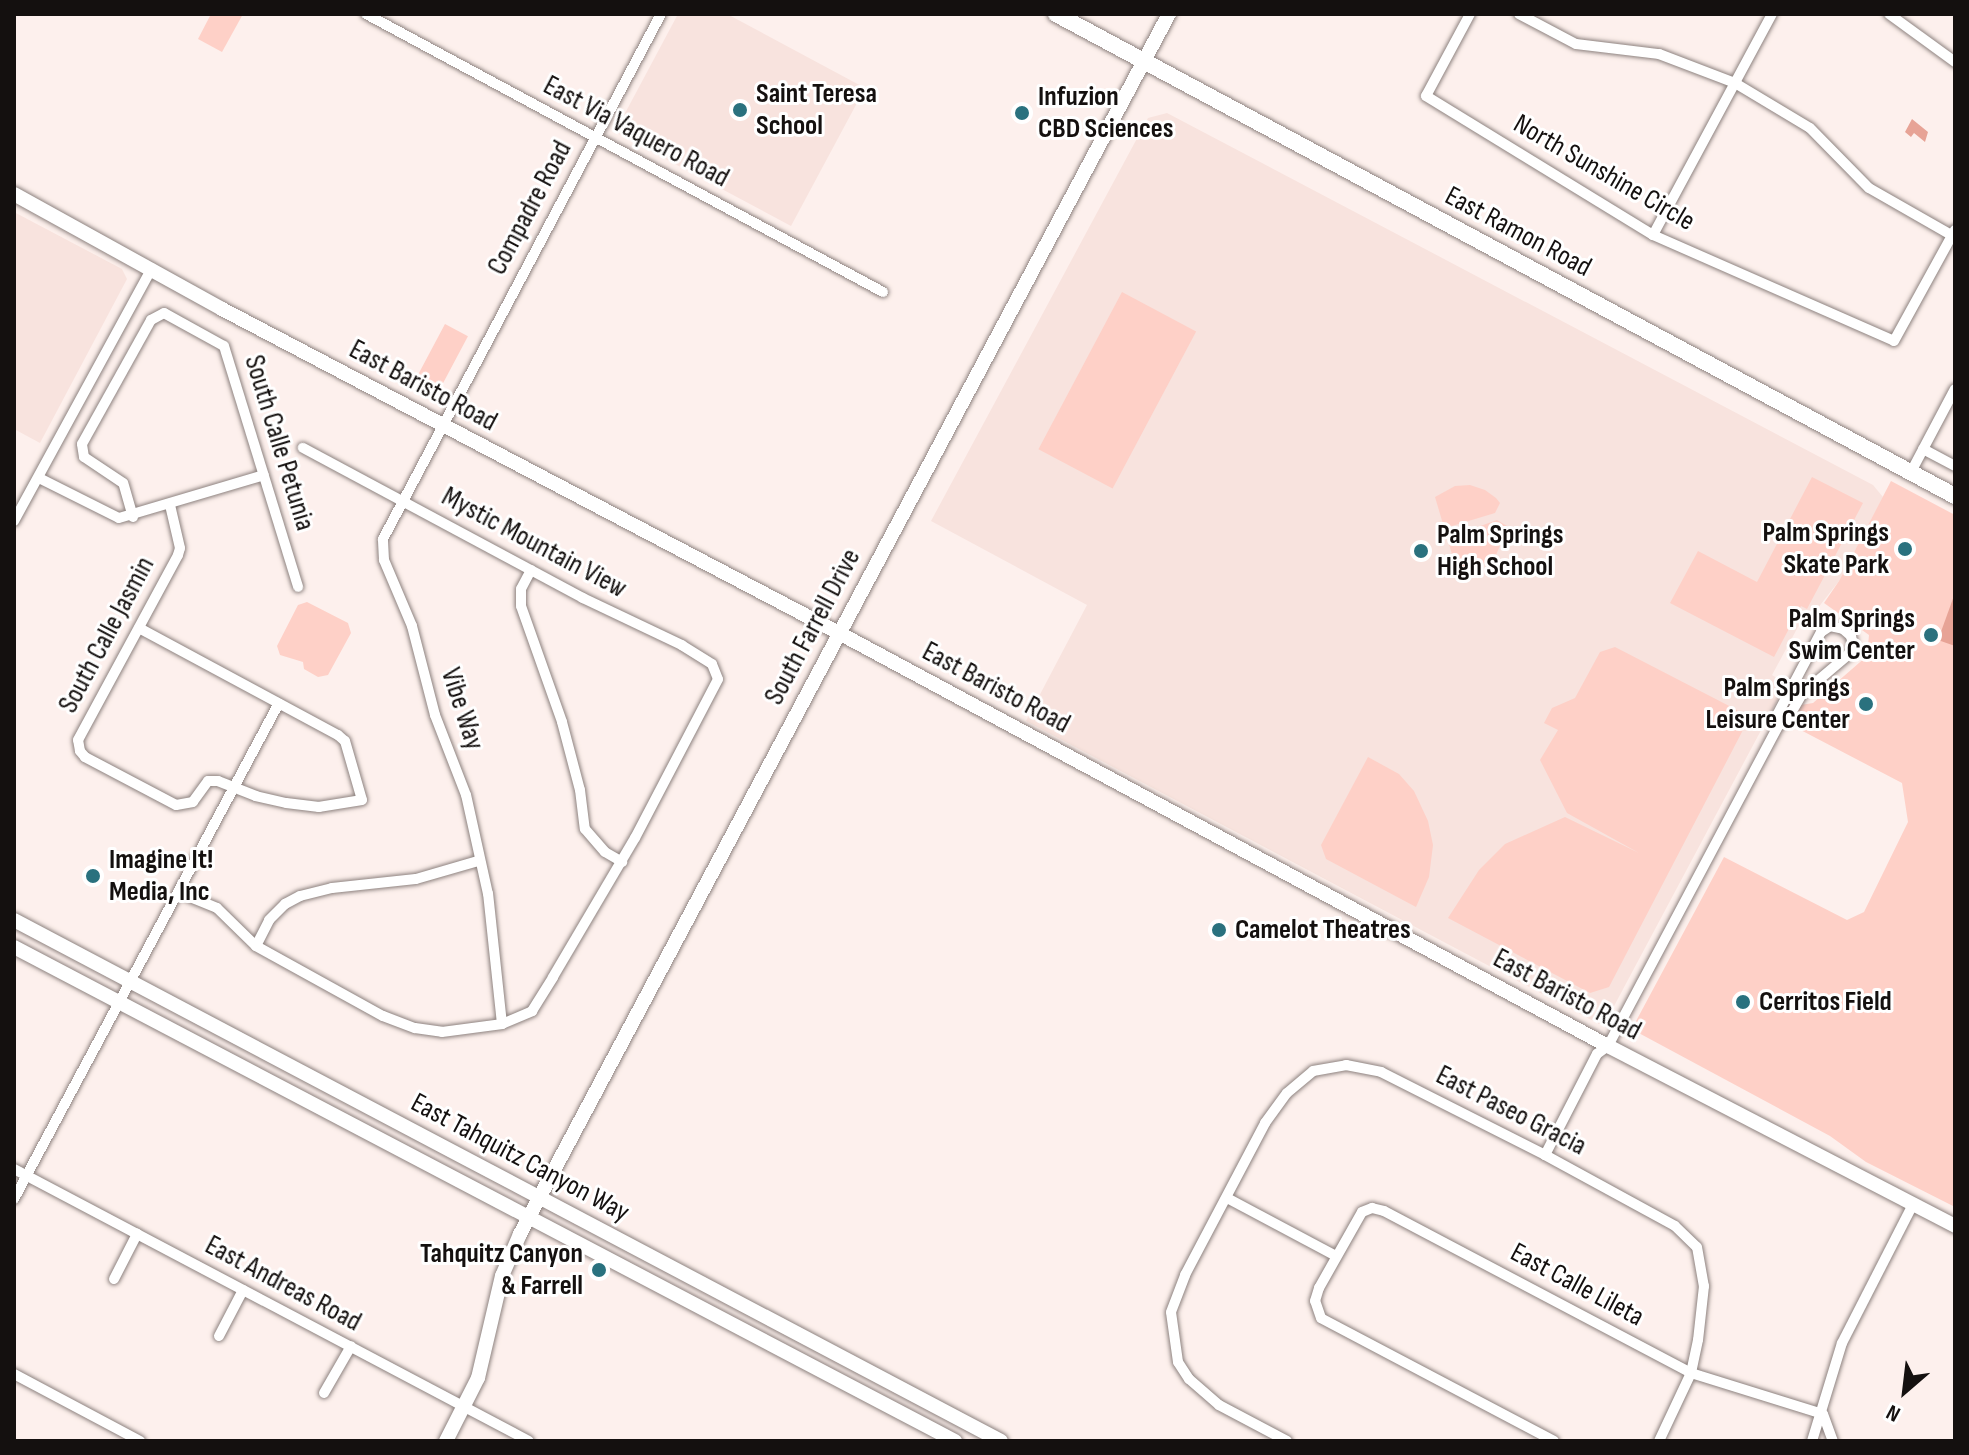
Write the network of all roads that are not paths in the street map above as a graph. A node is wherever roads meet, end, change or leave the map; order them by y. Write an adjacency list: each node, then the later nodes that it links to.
1 (366, 14): 12 (street, East Via Vaquero Road)
2 (661, 14): 12 (street, Compadre Road)
3 (1056, 14): 9 (main road, East Ramon Road)
4 (1169, 14): 9 (street, South Farrell Drive)
5 (1470, 14): 15 (street, North Sunshine Circle)
6 (1519, 14): 11 (street)
7 (1772, 14): 11 (street)
8 (1889, 14): 10 (street)
9 (1143, 62): 23 (main road, East Ramon Road); 34 (street, South Farrell Drive)
10 (1955, 62)
11 (1735, 83): 14 (street); 15 (street)
12 (595, 137): 17 (street, East Via Vaquero Road); 19 (street, Compadre Road)
13 (14, 194): 16 (street, East Baristo Road)
14 (1954, 234): 15 (street, North Sunshine Circle)
15 (1653, 235)
16 (152, 268): 19 (street, East Baristo Road); 25 (street)
17 (883, 292)
18 (1955, 389): 21 (street)
19 (442, 426): 27 (street, Vibe Way); 34 (street, East Baristo Road)
20 (303, 448): 27 (street, Mystic Mountain View)
21 (1923, 449): 22 (street); 23 (street)
22 (1955, 466)
23 (1911, 472): 26 (main road, East Ramon Road)
24 (264, 475): 28 (street); 29 (street, South Calle Petunia); 32 (street, South Calle Petunia)
25 (39, 478): 29 (street); 30 (street)
26 (1955, 496)
27 (402, 501): 31 (street, Mystic Mountain View); 38 (street, Vibe Way)
28 (170, 505): 29 (street); 33 (street, South Calle Jasmin)
29 (133, 517)
30 (14, 521)
31 (531, 570): 39 (street); 39 (street, Mystic Mountain View)
32 (298, 587)
33 (139, 628): 35 (street); 37 (street, South Calle Jasmin)
34 (839, 633): 47 (street, East Baristo Road); 51 (street, South Farrell Drive)
35 (279, 703): 37 (street); 37 (street)
36 (1779, 725): 36 (street); 47 (street)
37 (234, 787): 40 (street)
38 (478, 861): 42 (street); 46 (street, Vibe Way)
39 (622, 862): 46 (street)
40 (178, 892): 42 (street); 44 (street)
41 (14, 920): 44 (street, East Tahquitz Canyon Way)
42 (256, 946): 46 (street)
43 (14, 947): 45 (street, East Tahquitz Canyon Way)
44 (131, 981): 45 (street); 51 (street, East Tahquitz Canyon Way)
45 (120, 1003): 50 (street); 55 (street, East Tahquitz Canyon Way)
46 (502, 1024)
47 (1608, 1046): 48 (street); 54 (street, East Baristo Road)
48 (1545, 1155): 52 (street, East Paseo Gracia); 63 (street, East Paseo Gracia)
49 (14, 1169): 50 (street, East Andreas Road)
50 (26, 1176): 53 (street); 57 (street, East Andreas Road)
51 (539, 1198): 55 (street, South Farrell Drive); 72 (street, East Tahquitz Canyon Way)
52 (1227, 1198): 58 (street); 73 (street, East Paseo Gracia)
53 (14, 1199)
54 (1913, 1204): 56 (street, East Baristo Road); 67 (street)
55 (529, 1217): 66 (street, South Farrell Drive); 71 (street, East Tahquitz Canyon Way)
56 (1955, 1226)
57 (137, 1234): 59 (street); 60 (street, East Andreas Road)
58 (1336, 1256): 63 (street, East Calle Lileta); 74 (street)
59 (114, 1279)
60 (243, 1290): 61 (street); 62 (street, East Andreas Road)
61 (219, 1336)
62 (351, 1346): 65 (street); 66 (street, East Andreas Road)
63 (1691, 1373): 67 (street, East Calle Lileta); 75 (street, East Paseo Gracia)
64 (14, 1375): 68 (street)
65 (324, 1393)
66 (464, 1407): 69 (street, South Farrell Drive); 70 (street, East Andreas Road)
67 (1823, 1414): 76 (street); 77 (street)
68 (140, 1441)
69 (446, 1441)
70 (529, 1441)
71 (955, 1441)
72 (1001, 1441)
73 (1287, 1441)
74 (1554, 1441)
75 (1659, 1441)
76 (1812, 1441)
77 (1833, 1441)

